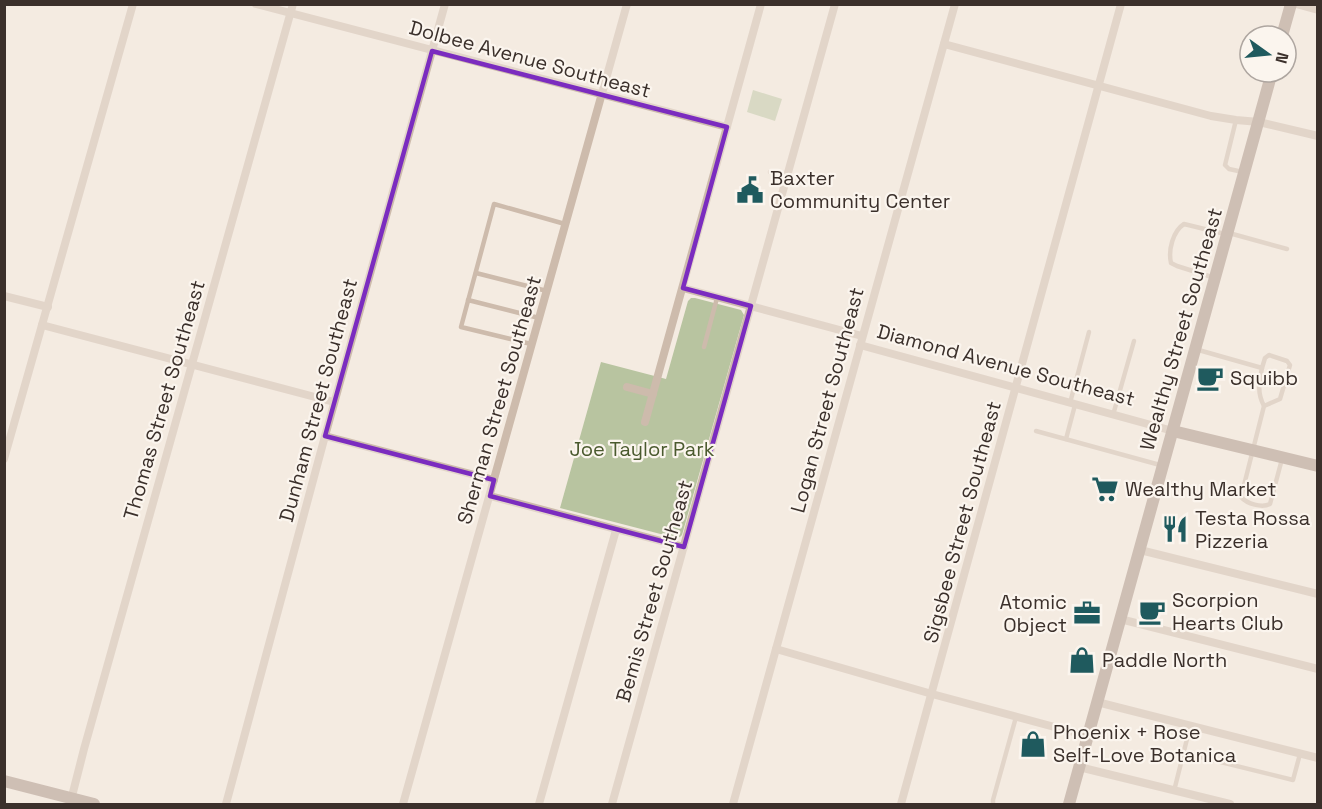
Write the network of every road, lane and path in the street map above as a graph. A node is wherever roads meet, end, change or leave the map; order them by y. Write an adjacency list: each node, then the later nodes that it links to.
1 (133, 4): 37 (street)
2 (256, 4): 11 (street, Dolbee Avenue Southeast)
3 (445, 4): 15 (street, Dunham Street Southeast)
4 (627, 4): 18 (street, Sherman Street Southeast)
5 (761, 4): 21 (street)
6 (834, 4): 25 (street, Bemis Street Southeast)
7 (955, 4): 14 (street, Logan Street Southeast)
8 (1121, 4): 17 (street, Sigsbee Street Southeast)
9 (1291, 4): 13 (main road)
10 (1296, 4): 12 (street)
11 (291, 9): 15 (street, Dolbee Avenue Southeast); 46 (street, Thomas Street Southeast)
12 (1317, 10)
13 (1285, 24)
14 (944, 44): 17 (street); 41 (street, Logan Street Southeast)
15 (432, 51): 18 (street, Dolbee Avenue Southeast); 51 (street, Dunham Street Southeast)
16 (1269, 84): 20 (main road, Wealthy Street Southeast)
17 (1099, 85): 19 (street); 49 (street, Sigsbee Street Southeast)
18 (601, 95): 21 (street, Dolbee Avenue Southeast); 26 (street, Sherman Street Southeast)
19 (1236, 120): 20 (street); 24 (lane)
20 (1259, 122): 22 (street); 24 (main road, Wealthy Street Southeast)
21 (727, 127): 31 (street)
22 (1317, 136)
23 (770, 172): 25 (lane)
24 (1245, 172): 27 (main road, Wealthy Street Southeast)
25 (787, 177): 36 (street, Bemis Street Southeast)
26 (565, 224): 29 (lane); 32 (street, Sherman Street Southeast)
27 (1228, 234): 28 (lane); 30 (main road, Wealthy Street Southeast); 30 (lane)
28 (1287, 249)
29 (476, 273): 32 (lane); 35 (lane)
30 (1215, 278): 45 (main road, Wealthy Street Southeast)
31 (683, 288): 34 (street, Diamond Avenue Southeast); 50 (street)
32 (547, 291): 38 (street, Sherman Street Southeast)
33 (4, 296): 37 (street)
34 (717, 297): 36 (street, Diamond Avenue Southeast); 44 (lane)
35 (468, 300): 38 (lane); 43 (lane)
36 (751, 306): 41 (street, Diamond Avenue Southeast); 68 (street, Bemis Street Southeast)
37 (48, 307): 39 (street)
38 (539, 318): 43 (street, Sherman Street Southeast)
39 (42, 325): 46 (street); 62 (street)
40 (1089, 332): 52 (lane)
41 (861, 341): 49 (street, Diamond Avenue Southeast); 72 (street, Logan Street Southeast)
42 (1134, 341): 54 (lane)
43 (532, 344): 65 (street, Sherman Street Southeast)
44 (704, 347)
45 (1195, 349): 47 (lane); 57 (main road, Wealthy Street Southeast)
46 (191, 364): 51 (street); 85 (street, Thomas Street Southeast)
47 (1262, 368): 53 (lane); 53 (lane)
48 (627, 387): 50 (street)
49 (1016, 388): 52 (street, Diamond Avenue Southeast); 74 (street, Sigsbee Street Southeast)
50 (653, 394): 55 (street)
51 (334, 402): 58 (street, Dunham Street Southeast)
52 (1072, 404): 54 (street, Diamond Avenue Southeast); 59 (lane)
53 (1264, 406): 60 (lane)
54 (1113, 415): 57 (street, Diamond Avenue Southeast)
55 (645, 422)
56 (1036, 431): 59 (lane)
57 (1173, 431): 60 (main road, Diamond Avenue Southeast); 63 (main road, Wealthy Street Southeast)
58 (325, 436): 65 (street); 87 (street, Dunham Street Southeast)
59 (1066, 439): 63 (lane)
60 (1253, 451): 61 (main road, Diamond Avenue Southeast); 61 (lane)
61 (1282, 458): 64 (main road, Diamond Avenue Southeast)
62 (4, 459)
63 (1163, 465): 69 (main road, Wealthy Street Southeast)
64 (1317, 466)
65 (494, 480): 66 (street, Sherman Street Southeast)
66 (490, 496): 67 (street); 88 (street, Sherman Street Southeast)
67 (616, 530): 68 (street); 89 (street)
68 (684, 547): 90 (street, Bemis Street Southeast)
69 (1140, 550): 70 (street); 71 (main road, Wealthy Street Southeast)
70 (1317, 594)
71 (1120, 619): 73 (street); 75 (main road, Wealthy Street Southeast)
72 (776, 649): 74 (street); 91 (street, Logan Street Southeast)
73 (1317, 669)
74 (932, 694): 76 (street); 92 (street, Sigsbee Street Southeast)
75 (1097, 702): 77 (street); 78 (main road, Wealthy Street Southeast)
76 (1016, 717): 78 (street); 93 (lane)
77 (1191, 726): 79 (lane); 80 (street)
78 (1088, 736): 82 (main road, Wealthy Street Southeast)
79 (1184, 753): 80 (lane); 84 (lane)
80 (1300, 754): 81 (street)
81 (1317, 758)
82 (1079, 767): 84 (street); 94 (main road, Wealthy Street Southeast)
83 (4, 781): 85 (main road)
84 (1174, 791): 95 (street)
85 (71, 802): 86 (main road)
86 (94, 804)
87 (225, 804)
88 (403, 804)
89 (539, 804)
90 (612, 804)
91 (733, 804)
92 (901, 804)
93 (993, 804)
94 (1069, 804)
95 (1230, 804)

